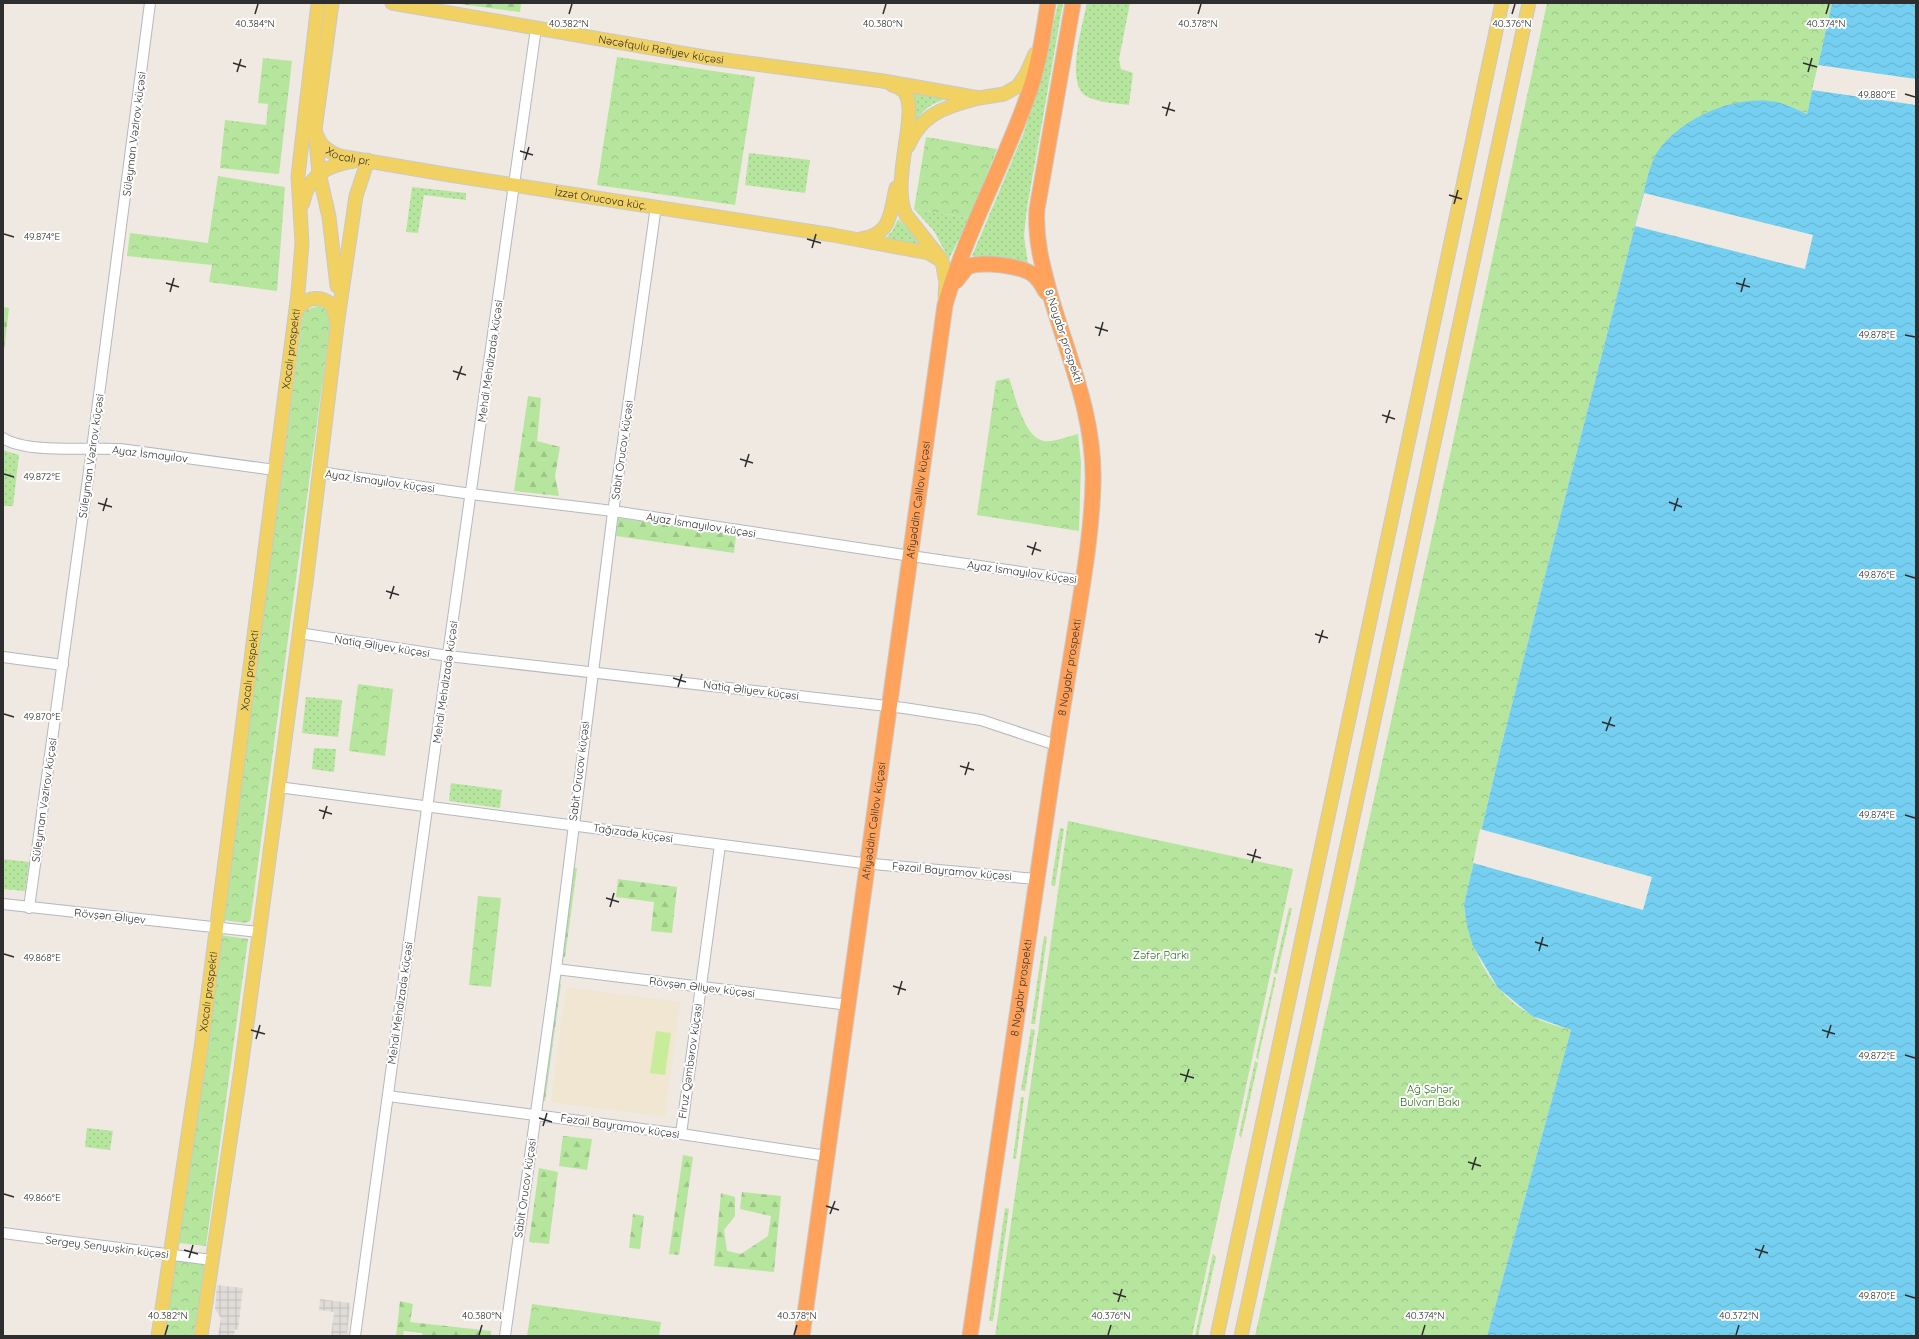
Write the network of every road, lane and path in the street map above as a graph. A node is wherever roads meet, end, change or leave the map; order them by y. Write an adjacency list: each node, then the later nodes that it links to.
1 (150, 3): 28 (street, Süleyman Vəzirov küçəsi)
2 (318, 3): 17 (main road, Xocalı prospekti)
3 (332, 3): 13 (main road)
4 (393, 3): 9 (main road, Nəcəfqulu Rəfiyev küçəsi)
5 (1048, 3): 10 (highway)
6 (1073, 3): 24 (highway, 8 Noyabr prospekti)
7 (1502, 3): 68 (main road)
8 (1529, 3): 69 (main road)
9 (536, 28): 11 (main road, Nəcəfqulu Rəfiyev küçəsi); 18 (street, Mehdi Mehdizadə küçəsi)
10 (1042, 38): 12 (main road); 23 (highway)
11 (883, 81): 12 (main road); 15 (main road)
12 (979, 98): 15 (main road)
13 (315, 130): 14 (main road, Xocalı pr.); 16 (main road)
14 (368, 160): 16 (main road, Xocalı pr.); 18 (main road, İzzət Orucova küç.); 26 (main road)
15 (902, 166): 21 (main road); 22 (main road)
16 (319, 173): 17 (main road, Xocalı pr.); 20 (main road, Xocalı pr.); 26 (main road)
17 (298, 176): 20 (main road, Xocalı prospekti)
18 (514, 185): 19 (main road, İzzət Orucova küç.); 31 (street, Mehdi Mehdizadə küçəsi)
19 (656, 206): 21 (main road, İzzət Orucova küç.); 32 (street, Sabit Orucov küçəsi)
20 (301, 213): 25 (main road, Xocalı prospekti)
21 (856, 239): 22 (main road, İzzət Orucova küç.)
22 (942, 261): 23 (main road)
23 (945, 305): 24 (highway); 33 (highway, Afiyəddin Cəlilov küçəsi)
24 (1054, 307): 34 (highway, 8 Noyabr prospekti)
25 (294, 319): 26 (main road); 29 (main road, Xocalı prospekti)
26 (336, 326): 30 (main road)
27 (3, 438): 28 (street, Ayaz İsmayılov)
28 (92, 449): 29 (street, Ayaz İsmayılov); 38 (street, Süleyman Vəzirov küçəsi)
29 (275, 470): 50 (main road, Xocalı prospekti)
30 (319, 472): 31 (street, Ayaz İsmayılov küçəsi); 35 (main road)
31 (471, 494): 32 (street, Ayaz İsmayılov küçəsi); 36 (street, Mehdi Mehdizadə küçəsi)
32 (613, 511): 33 (street, Ayaz İsmayılov küçəsi); 39 (street, Sabit Orucov küçəsi)
33 (911, 556): 34 (street, Ayaz İsmayılov küçəsi); 40 (highway, Afiyəddin Cəlilov küçəsi)
34 (1083, 581): 41 (highway, 8 Noyabr prospekti)
35 (299, 633): 36 (street, Natiq Əliyev küçəsi); 42 (main road)
36 (448, 656): 39 (street, Natiq Əliyev küçəsi); 43 (street, Mehdi Mehdizadə küçəsi)
37 (3, 657): 38 (street)
38 (63, 665): 49 (street, Süleyman Vəzirov küçəsi)
39 (592, 672): 40 (street, Natiq Əliyev küçəsi); 44 (street, Sabit Orucov küçəsi)
40 (890, 707): 41 (street, Natiq Əliyev küçəsi); 46 (highway, Afiyəddin Cəlilov küçəsi)
41 (1056, 745): 47 (highway, 8 Noyabr prospekti)
42 (278, 787): 43 (street, Tağızadə küçəsi); 51 (main road)
43 (428, 806): 44 (street, Tağızadə küçəsi); 55 (street, Mehdi Mehdizadə küçəsi)
44 (573, 824): 45 (street, Tağızadə küçəsi); 52 (street, Sabit Orucov küçəsi)
45 (720, 845): 46 (street, Tağızadə küçəsi); 53 (street, Firuz Qəmbərov küçəsi)
46 (868, 864): 47 (street, Fəzail Bayramov küçəsi); 54 (highway, Afiyəddin Cəlilov küçəsi)
47 (1036, 878): 67 (highway, 8 Noyabr prospekti)
48 (3, 904): 49 (street, Rövşən Əliyev)
49 (29, 908): 50 (street, Rövşən Əliyev)
50 (216, 928): 51 (street, Rövşən Əliyev); 60 (main road, Xocalı prospekti)
51 (259, 932): 61 (main road)
52 (556, 969): 53 (street, Rövşən Əliyev küçəsi); 56 (street, Sabit Orucov küçəsi)
53 (700, 986): 54 (street, Rövşən Əliyev küçəsi); 57 (street, Firuz Qəmbərov küçəsi)
54 (849, 1005): 58 (highway, Afiyəddin Cəlilov küçəsi)
55 (388, 1096): 56 (street, Fəzail Bayramov küçəsi); 64 (street, Mehdi Mehdizadə küçəsi)
56 (536, 1115): 57 (street, Fəzail Bayramov küçəsi); 65 (street, Sabit Orucov küçəsi)
57 (681, 1134): 58 (street, Fəzail Bayramov küçəsi)
58 (827, 1156): 66 (highway, Afiyəddin Cəlilov küçəsi)
59 (3, 1233): 60 (street, Sergey Senyuşkin küçəsi)
60 (170, 1255): 61 (street, Sergey Senyuşkin küçəsi); 62 (main road, Xocalı prospekti)
61 (212, 1260): 63 (main road)
62 (158, 1336)
63 (201, 1336)
64 (355, 1336)
65 (505, 1336)
66 (802, 1336)
67 (970, 1336)
68 (1217, 1336)
69 (1241, 1336)

